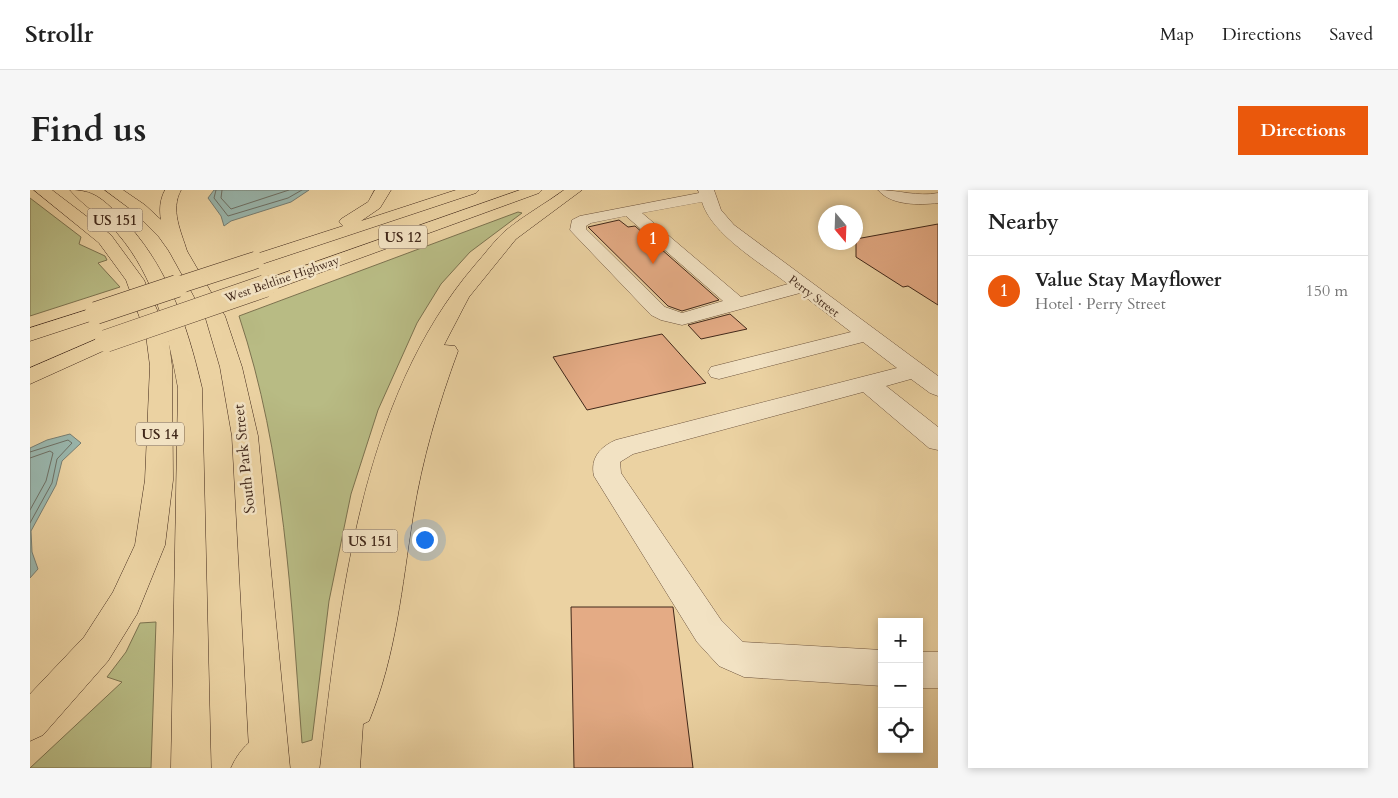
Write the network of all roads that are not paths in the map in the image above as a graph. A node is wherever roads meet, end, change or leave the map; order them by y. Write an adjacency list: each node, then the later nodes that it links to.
1 (42, 190): 30 (main road, US 14)
2 (78, 190): 33 (main road, US 151)
3 (113, 190): 14 (main road, South Park Street)
4 (173, 190): 14 (main road)
5 (383, 190): 13 (main road)
6 (472, 190): 13 (main road, West Beltline Highway / US 12)
7 (534, 190): 19 (main road, West Beltline Highway / US 12, bridge)
8 (574, 190): 31 (main road, US 151)
9 (886, 190): 11 (street)
10 (707, 193): 12 (street); 15 (street, Perry Street)
11 (938, 198)
12 (629, 211): 16 (street); 16 (street)
13 (302, 246): 17 (main road, West Beltline Highway / US 12, bridge)
14 (178, 251): 32 (main road, South Park Street)
15 (802, 286): 16 (street); 18 (street, Perry Street)
16 (737, 303)
17 (30, 335)
18 (866, 335): 21 (street, Perry Street); 22 (street)
19 (106, 341): 20 (main road, West Beltline Highway / US 12); 23 (main road)
20 (30, 368)
21 (915, 371): 24 (street); 25 (street, Perry Street)
22 (719, 372)
23 (30, 377)
24 (868, 384): 26 (street); 27 (street)
25 (938, 388)
26 (938, 441)
27 (878, 668)
28 (923, 670): 29 (street)
29 (938, 670)
30 (30, 722)
31 (342, 754)
32 (263, 762)
33 (191, 768)

